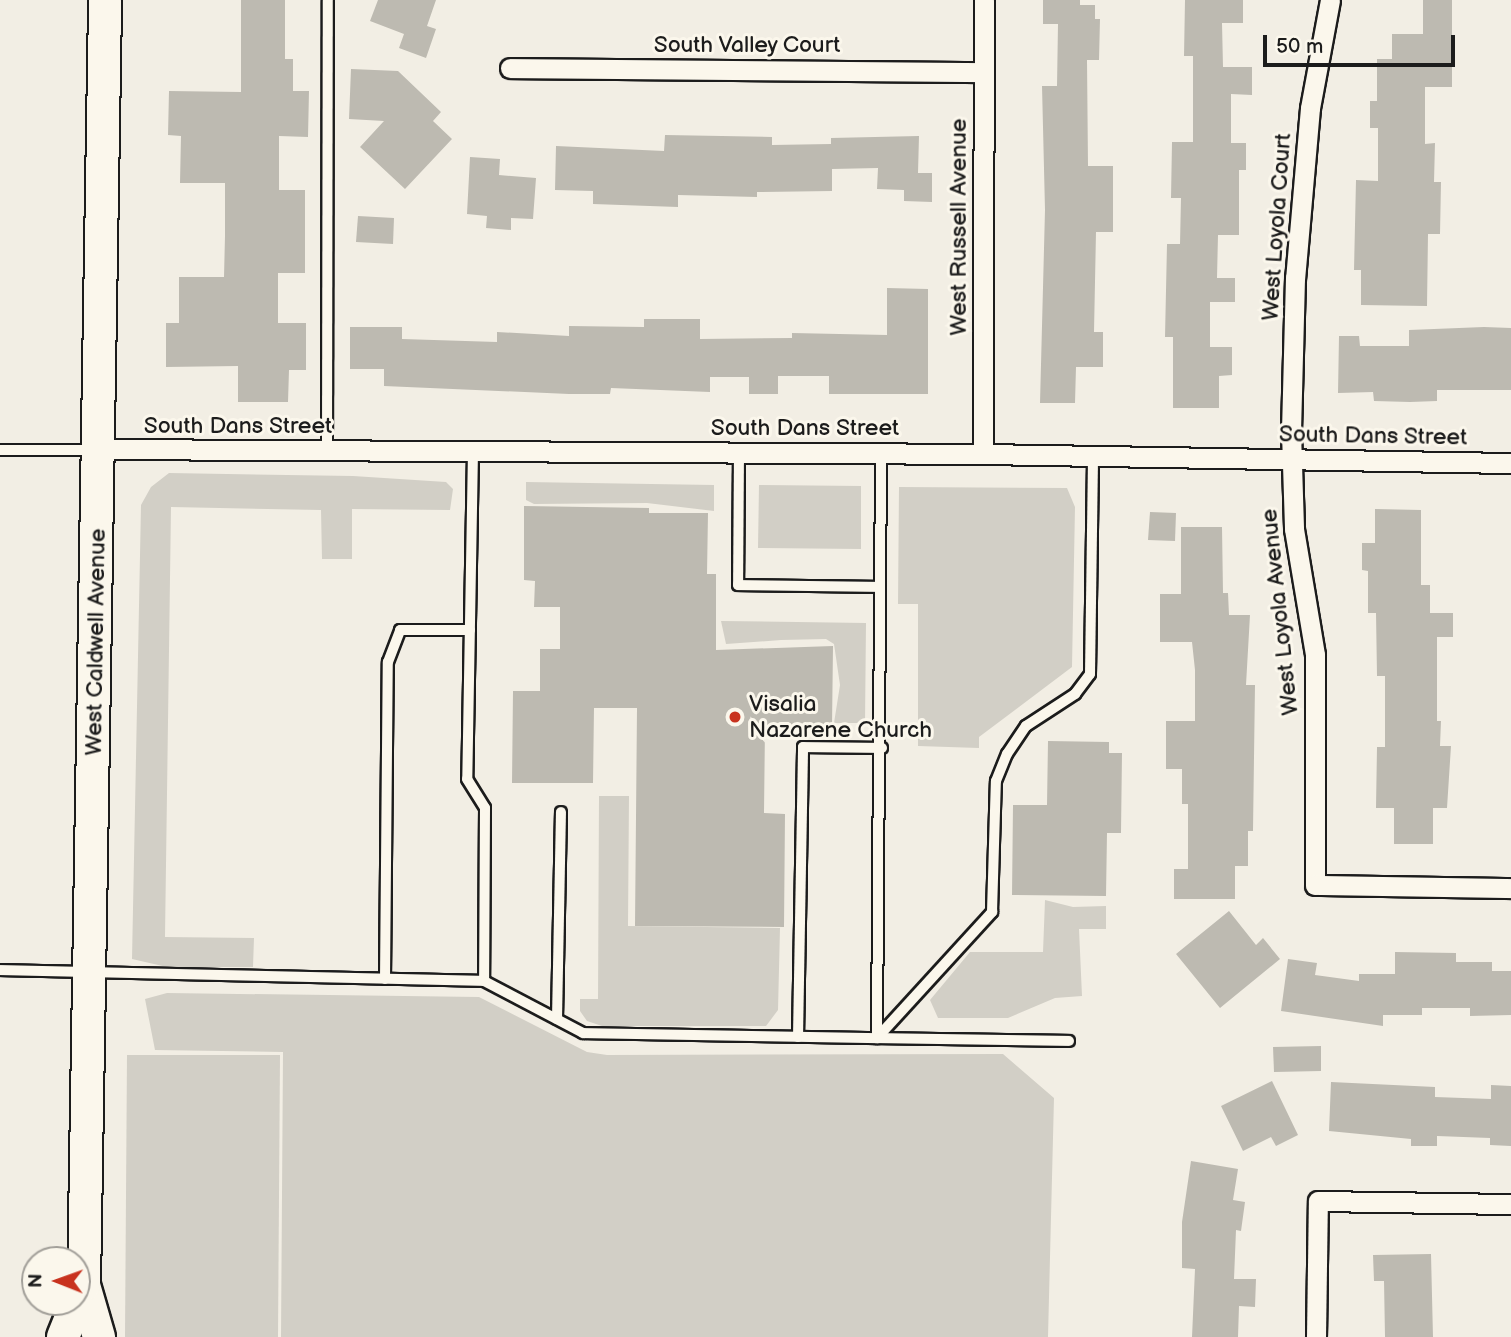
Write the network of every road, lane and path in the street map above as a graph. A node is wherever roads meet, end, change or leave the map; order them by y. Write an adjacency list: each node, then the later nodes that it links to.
1 (105, 0): 7 (main road, West Caldwell Avenue)
2 (328, 0): 9 (lane)
3 (984, 0): 6 (street, West Russell Avenue)
4 (1330, 0): 15 (street, West Loyola Court)
5 (510, 68): 6 (street, South Valley Court)
6 (984, 72): 13 (street, West Russell Avenue)
7 (100, 449): 8 (lane); 9 (street, South Dans Street); 23 (main road, West Caldwell Avenue)
8 (0, 450)
9 (327, 450): 10 (street, South Dans Street)
10 (473, 451): 11 (street, South Dans Street); 18 (lane)
11 (739, 452): 12 (street, South Dans Street); 17 (lane)
12 (881, 453): 13 (street, South Dans Street); 17 (lane)
13 (983, 454): 14 (street, South Dans Street)
14 (1093, 456): 15 (street, South Dans Street); 28 (lane)
15 (1292, 459): 16 (street, South Dans Street); 21 (street, West Loyola Avenue)
16 (1511, 463)
17 (880, 587): 19 (lane)
18 (470, 630): 24 (lane); 25 (lane)
19 (882, 748): 27 (lane); 28 (lane)
20 (561, 812): 26 (lane)
21 (1511, 888)
22 (0, 970): 23 (lane)
23 (90, 973): 24 (lane); 31 (main road, West Caldwell Avenue)
24 (385, 979): 25 (lane)
25 (484, 981): 26 (lane)
26 (557, 1019): 27 (lane)
27 (797, 1037): 28 (lane)
28 (877, 1038): 29 (lane)
29 (1069, 1041)
30 (1511, 1204): 36 (street)
31 (85, 1246)
32 (91, 1309): 35 (main road, West Caldwell Avenue)
33 (71, 1316): 34 (main road, West Caldwell Avenue)
34 (63, 1337)
35 (99, 1337)
36 (1316, 1337)

